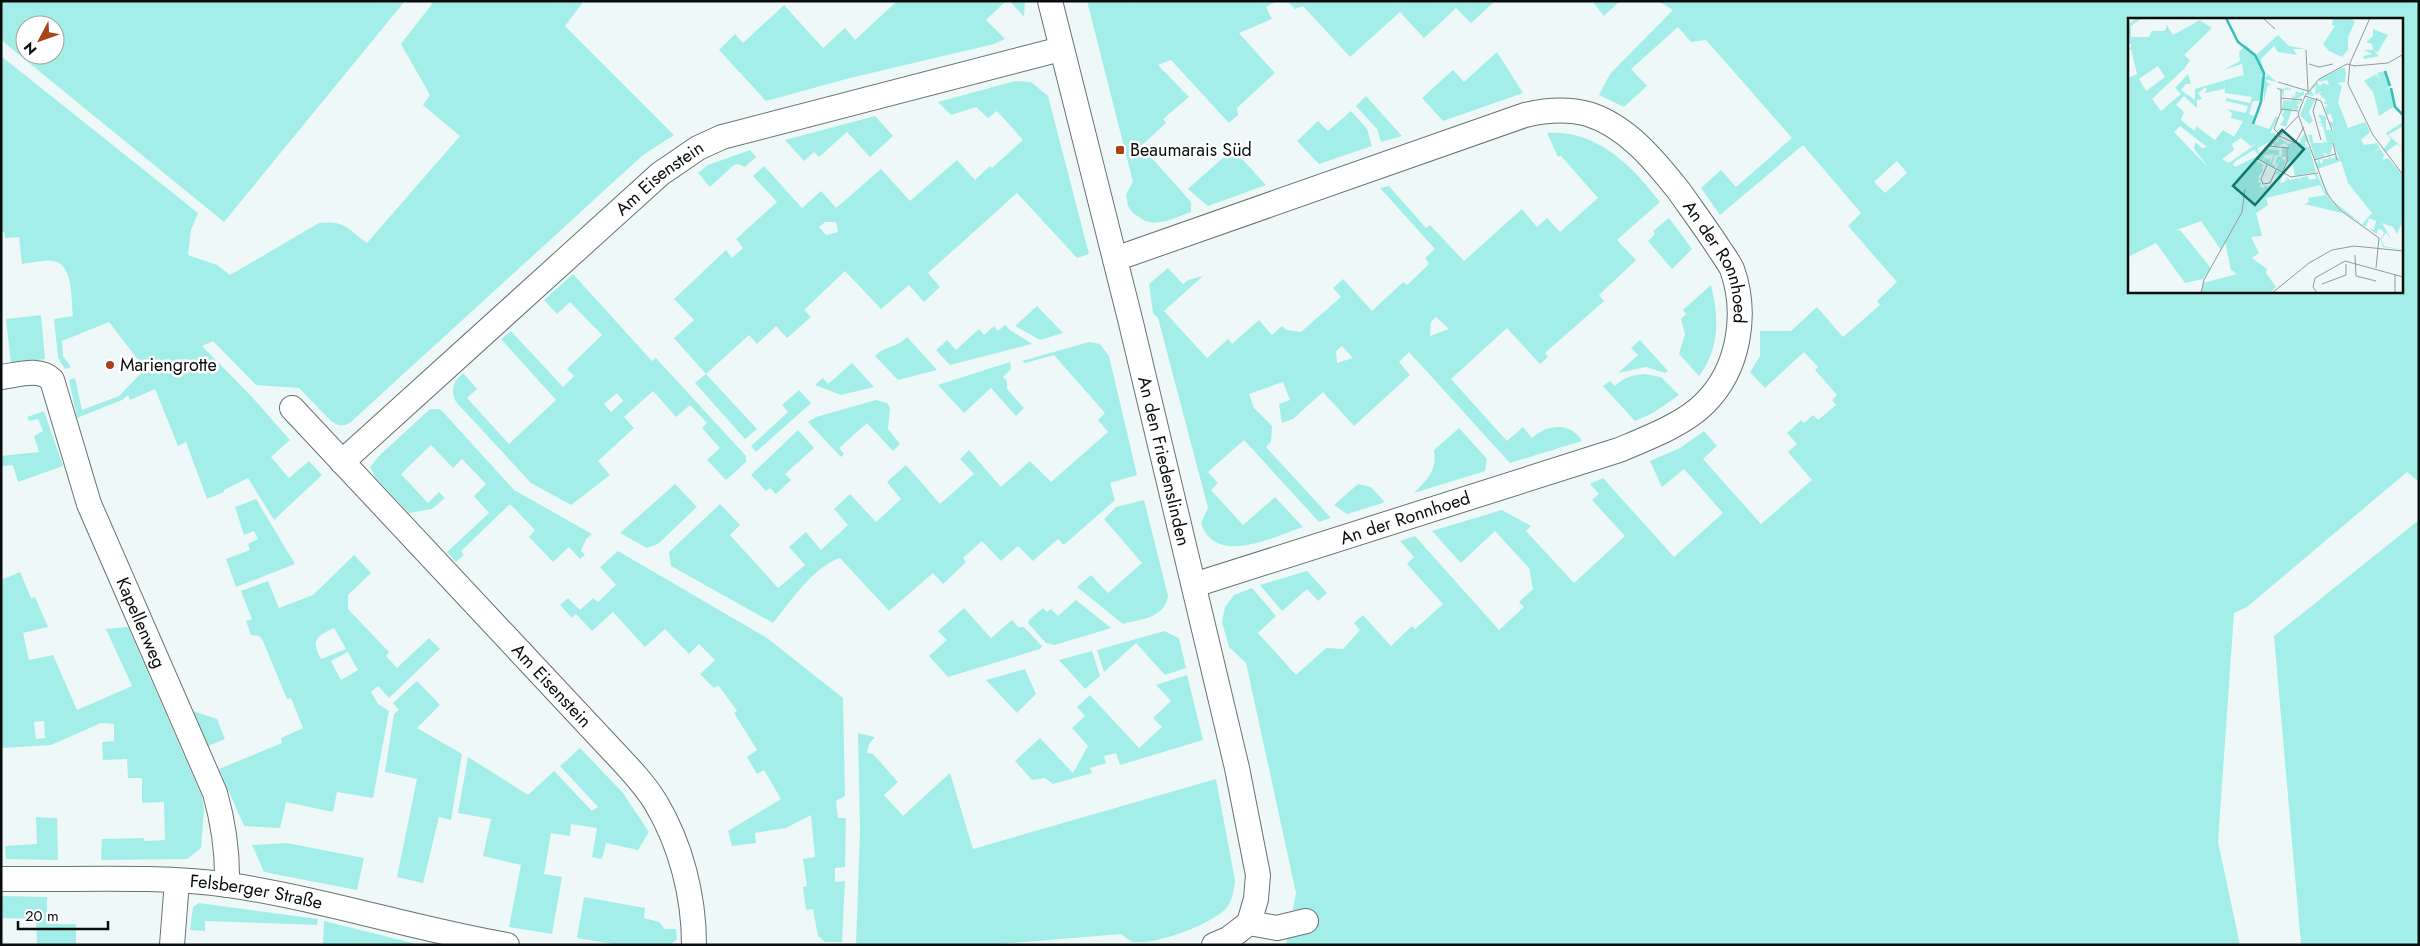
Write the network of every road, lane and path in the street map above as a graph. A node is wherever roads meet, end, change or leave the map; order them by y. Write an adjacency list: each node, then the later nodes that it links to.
1 (1050, 1): 2 (street, An den Friedenslinden)
2 (1061, 49): 3 (street, An den Friedenslinden); 6 (street, Am Eisenstein)
3 (1115, 259): 7 (street, An den Friedenslinden); 7 (street, An der Ronnhoed)
4 (1, 377): 10 (street, Kapellenweg)
5 (292, 408): 6 (street, Am Eisenstein)
6 (342, 462): 15 (street, Am Eisenstein)
7 (1194, 586): 12 (street, An den Friedenslinden)
8 (1, 879): 9 (street, Felsberger Straße)
9 (177, 881): 10 (street, Felsberger Straße); 13 (street)
10 (227, 885): 14 (street, Felsberger Straße)
11 (1306, 921): 12 (street)
12 (1249, 923): 16 (street)
13 (172, 945)
14 (508, 945)
15 (694, 945)
16 (1214, 945)

